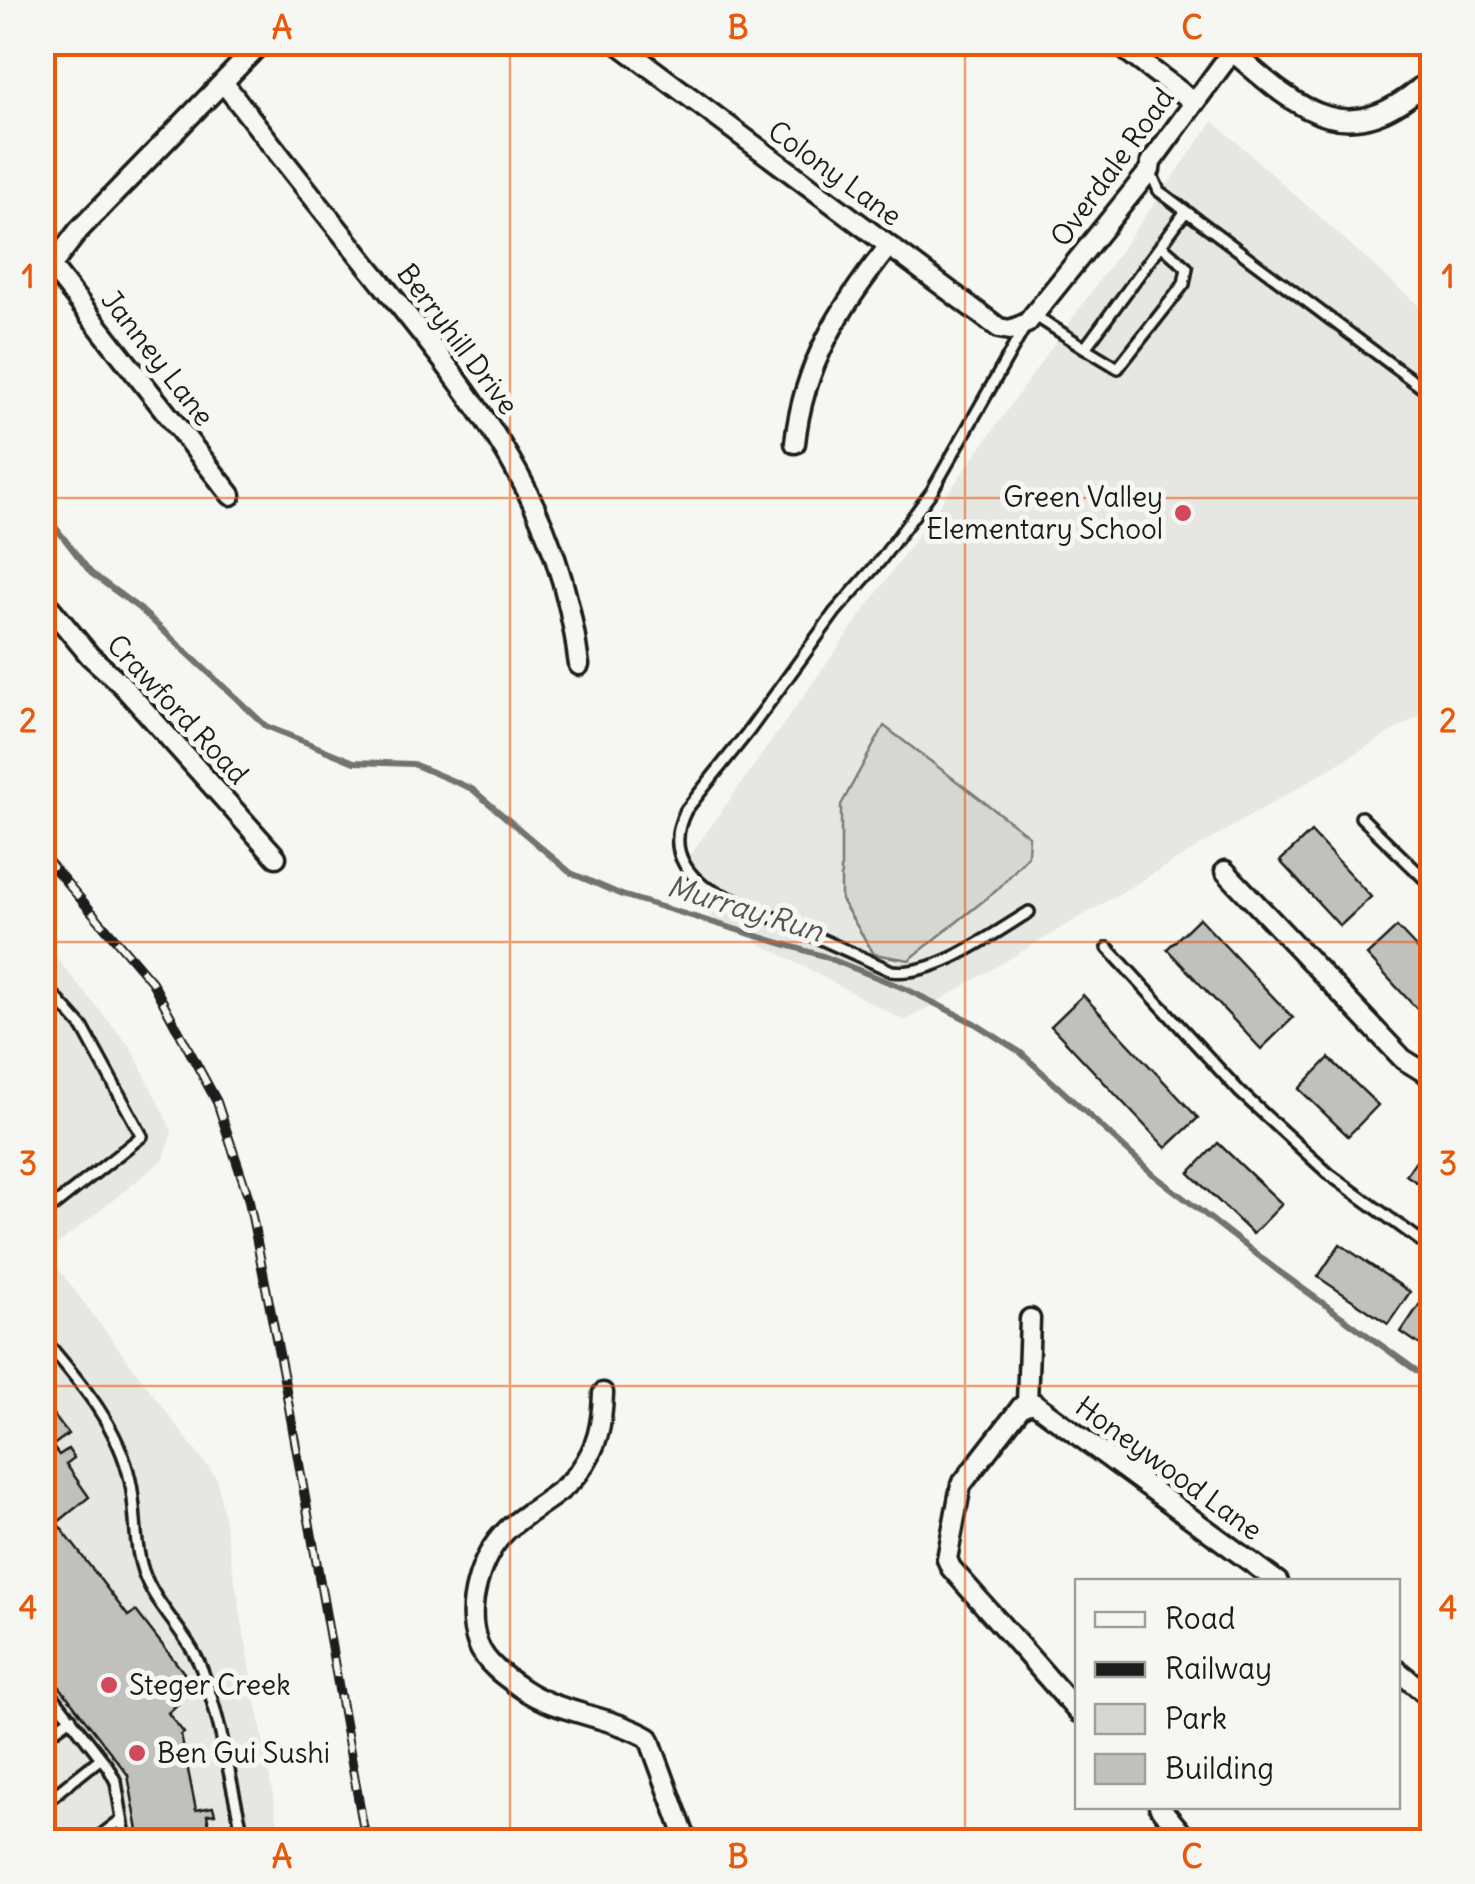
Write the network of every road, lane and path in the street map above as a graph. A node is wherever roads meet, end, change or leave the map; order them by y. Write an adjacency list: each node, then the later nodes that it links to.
1 (262, 42): 6 (street)
2 (616, 42): 11 (street, Colony Lane)
3 (1115, 42): 7 (street)
4 (1235, 47): 5 (street); 7 (street, Overdale Road)
5 (1432, 77)
6 (223, 82): 12 (street); 19 (street, Berryhill Drive)
7 (1194, 102): 8 (street, Overdale Road)
8 (1150, 170): 9 (lane); 13 (street, Overdale Road)
9 (1186, 211): 10 (lane); 15 (lane)
10 (1161, 245): 14 (lane); 14 (lane)
11 (889, 246): 13 (street, Colony Lane); 16 (street)
12 (45, 266): 17 (street, Janney Lane)
13 (1030, 319): 14 (lane); 24 (lane)
14 (1084, 348)
15 (1432, 395)
16 (795, 443)
17 (231, 495)
18 (42, 598): 21 (street, Crawford Road)
19 (580, 665)
20 (1361, 818): 23 (lane)
21 (276, 856)
22 (1225, 871): 27 (street)
23 (1432, 886)
24 (1029, 912)
25 (1108, 948): 29 (lane)
26 (42, 982): 28 (lane)
27 (1432, 1078)
28 (42, 1215)
29 (1432, 1249)
30 (1030, 1319): 33 (street)
31 (42, 1337): 47 (lane)
32 (604, 1393): 48 (street)
33 (1027, 1403): 34 (street, Honeywood Lane); 38 (street)
34 (1274, 1579)
35 (1400, 1673): 37 (street)
36 (42, 1682): 39 (lane)
37 (1432, 1698)
38 (1075, 1709)
39 (71, 1718): 40 (lane); 41 (lane)
40 (42, 1739)
41 (101, 1758): 42 (lane); 44 (lane)
42 (42, 1805)
43 (1162, 1809): 49 (street)
44 (122, 1819): 45 (lane); 46 (lane)
45 (92, 1842)
46 (126, 1842)
47 (245, 1842)
48 (687, 1842)
49 (1189, 1842)

